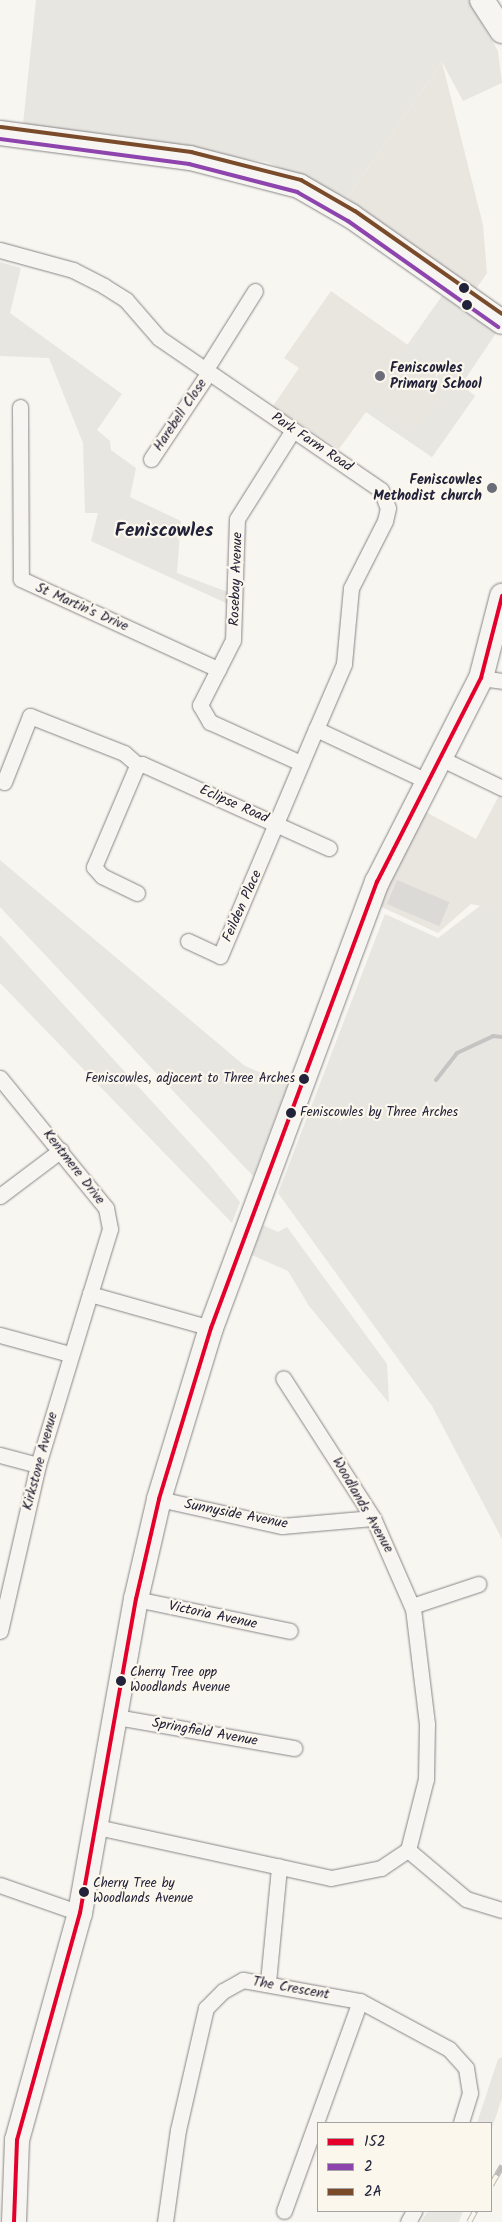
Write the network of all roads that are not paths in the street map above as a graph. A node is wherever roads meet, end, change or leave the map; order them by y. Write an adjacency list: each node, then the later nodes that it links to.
1 (482, 0): 2 (main road)
2 (502, 31)
3 (0, 133): 6 (main road)
4 (0, 250): 7 (street, Park Farm Road)
5 (255, 291): 7 (street, Harebell Close)
6 (502, 322)
7 (208, 371): 9 (street, Park Farm Road); 10 (street, Harebell Close)
8 (20, 407): 12 (street, St Martin's Drive)
9 (293, 430): 12 (street, Rosebay Avenue); 14 (street, Park Farm Road)
10 (150, 459)
11 (502, 596): 13 (main road)
12 (218, 669): 16 (street, Rosebay Avenue)
13 (491, 679): 15 (main road)
14 (316, 729): 16 (street, Park Farm Road); 19 (street)
15 (440, 758): 19 (main road); 20 (street)
16 (301, 763): 21 (street, Park Farm Road)
17 (138, 765): 18 (street, Eclipse Road); 21 (street, Eclipse Road); 23 (street)
18 (4, 782)
19 (427, 782): 29 (main road)
20 (502, 788)
21 (278, 824): 22 (street, Eclipse Road); 24 (street, Feilden Place)
22 (329, 848)
23 (137, 893)
24 (188, 941)
25 (0, 1078): 26 (street, Kentmere Drive)
26 (61, 1150): 27 (street); 28 (street, Kentmere Drive)
27 (0, 1196)
28 (90, 1294): 29 (street); 31 (street, Kirkstone Avenue)
29 (210, 1328): 35 (main road)
30 (0, 1335): 31 (street)
31 (70, 1354): 34 (street, Kirkstone Avenue)
32 (283, 1378): 36 (street, Woodlands Avenue)
33 (0, 1455): 34 (street)
34 (38, 1465): 40 (street, Kirkstone Avenue)
35 (159, 1499): 36 (street, Sunnyside Avenue); 38 (main road)
36 (373, 1518): 39 (street, Woodlands Avenue)
37 (478, 1584): 39 (street)
38 (136, 1599): 41 (street, Victoria Avenue); 42 (main road)
39 (412, 1606): 45 (street, Woodlands Avenue)
40 (0, 1631)
41 (290, 1631)
42 (116, 1717): 43 (street, Springfield Avenue); 44 (main road)
43 (294, 1748)
44 (97, 1827): 46 (street); 49 (main road)
45 (408, 1850): 46 (street); 48 (street)
46 (279, 1867): 50 (street)
47 (0, 1885): 49 (street)
48 (501, 1910)
49 (80, 1913): 54 (main road)
50 (268, 1982): 51 (street, The Crescent); 55 (street, The Crescent)
51 (360, 2000): 52 (street, The Crescent); 53 (street)
52 (462, 2122)
53 (284, 2211)
54 (14, 2222)
55 (165, 2222)

